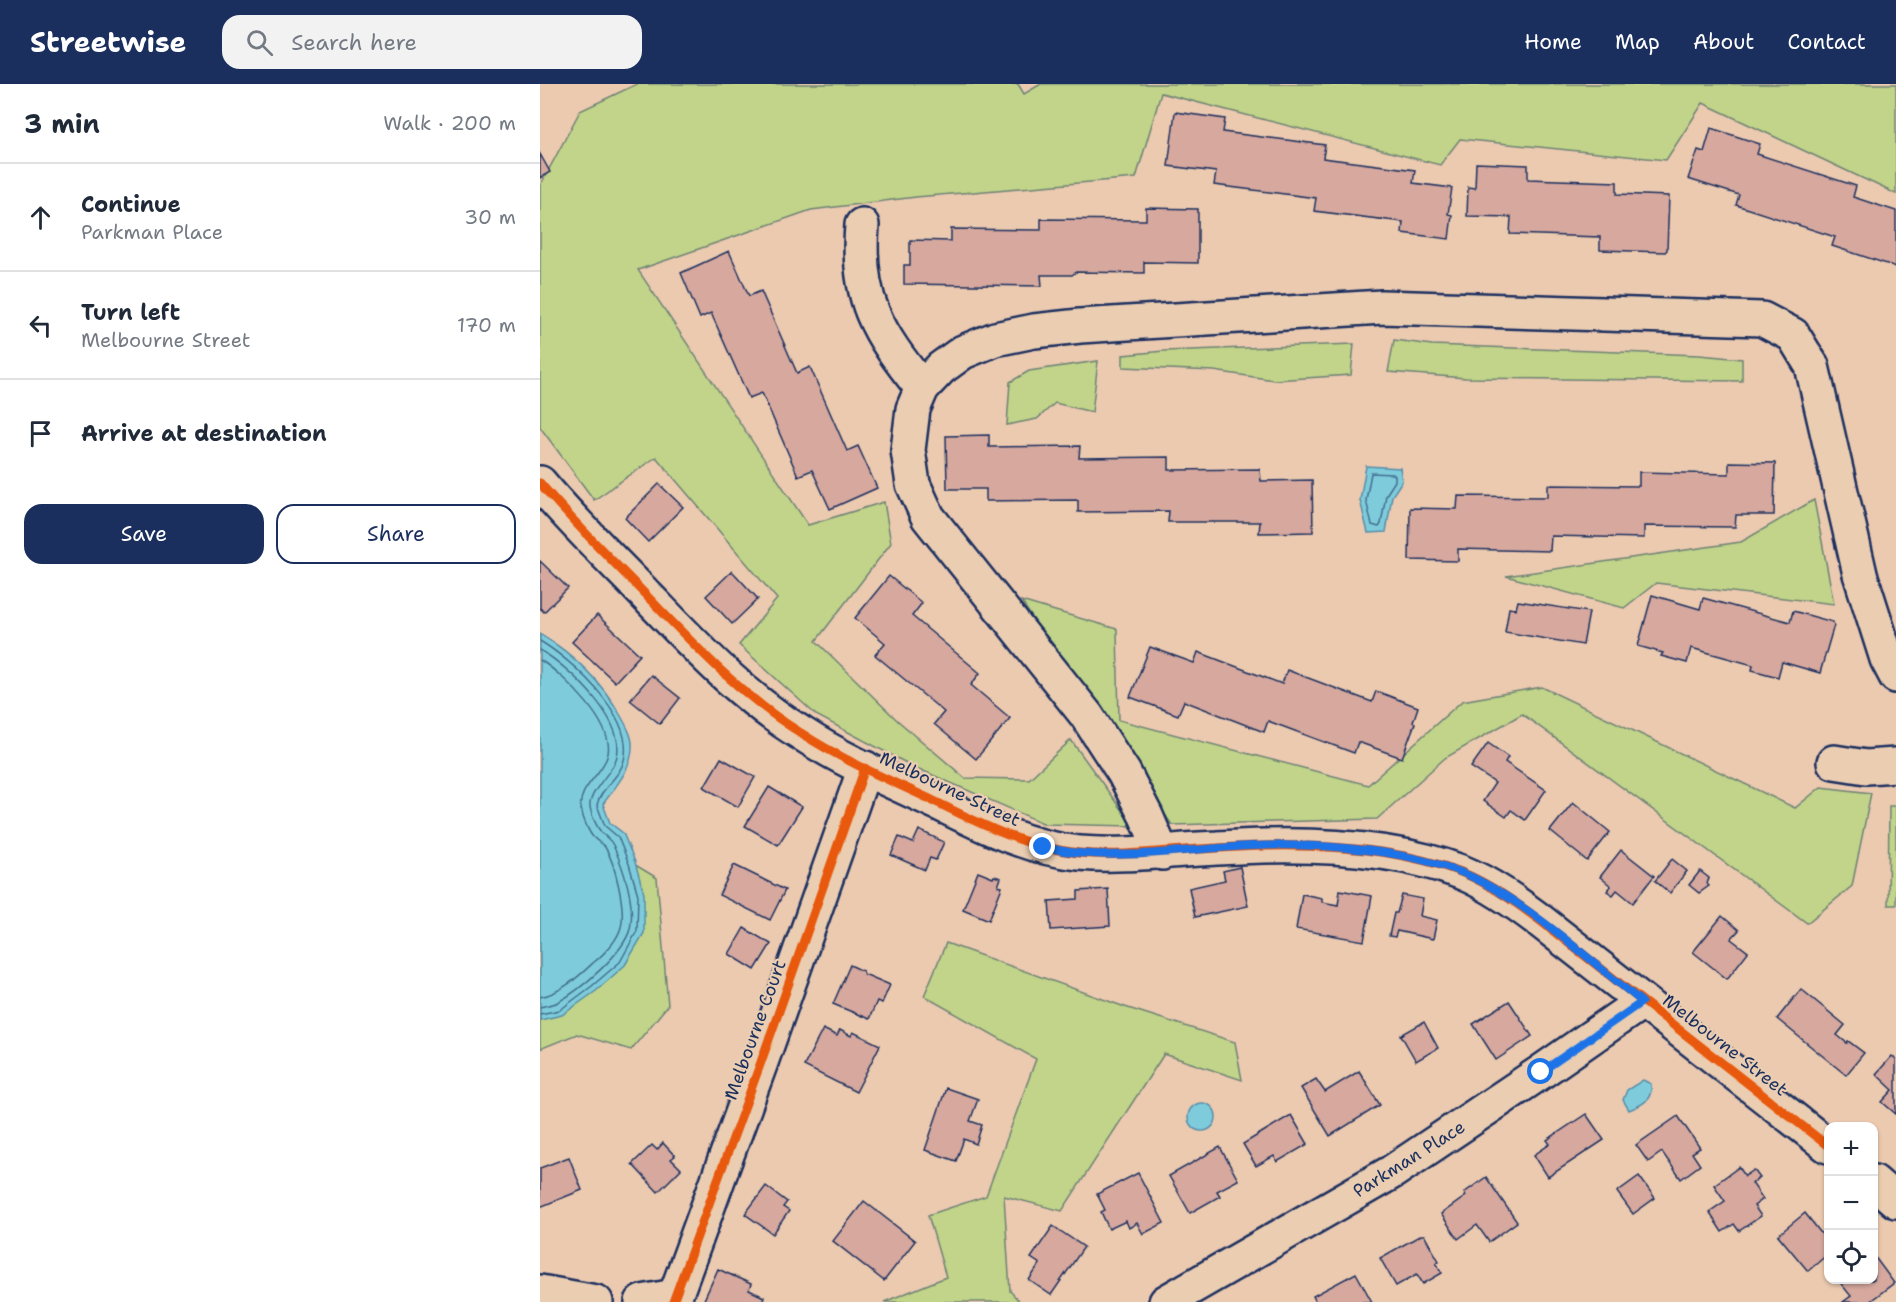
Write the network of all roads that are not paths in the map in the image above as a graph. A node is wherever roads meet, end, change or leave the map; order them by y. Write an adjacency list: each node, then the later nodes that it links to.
1 (862, 225): 2 (street)
2 (922, 388): 4 (street); 8 (street)
3 (540, 483): 7 (street, Melbourne Street)
4 (1896, 675)
5 (1834, 762): 6 (street)
6 (1896, 765)
7 (865, 768): 8 (street, Melbourne Street); 14 (street, Melbourne Court)
8 (1162, 853): 9 (street, Melbourne Street)
9 (1642, 1002): 10 (street, Melbourne Street); 17 (street, Parkman Place)
10 (1824, 1143)
11 (1878, 1185): 12 (street)
12 (1896, 1201)
13 (540, 1292): 15 (street)
14 (674, 1299): 16 (street)
15 (596, 1302)
16 (642, 1302)
17 (1166, 1302)

